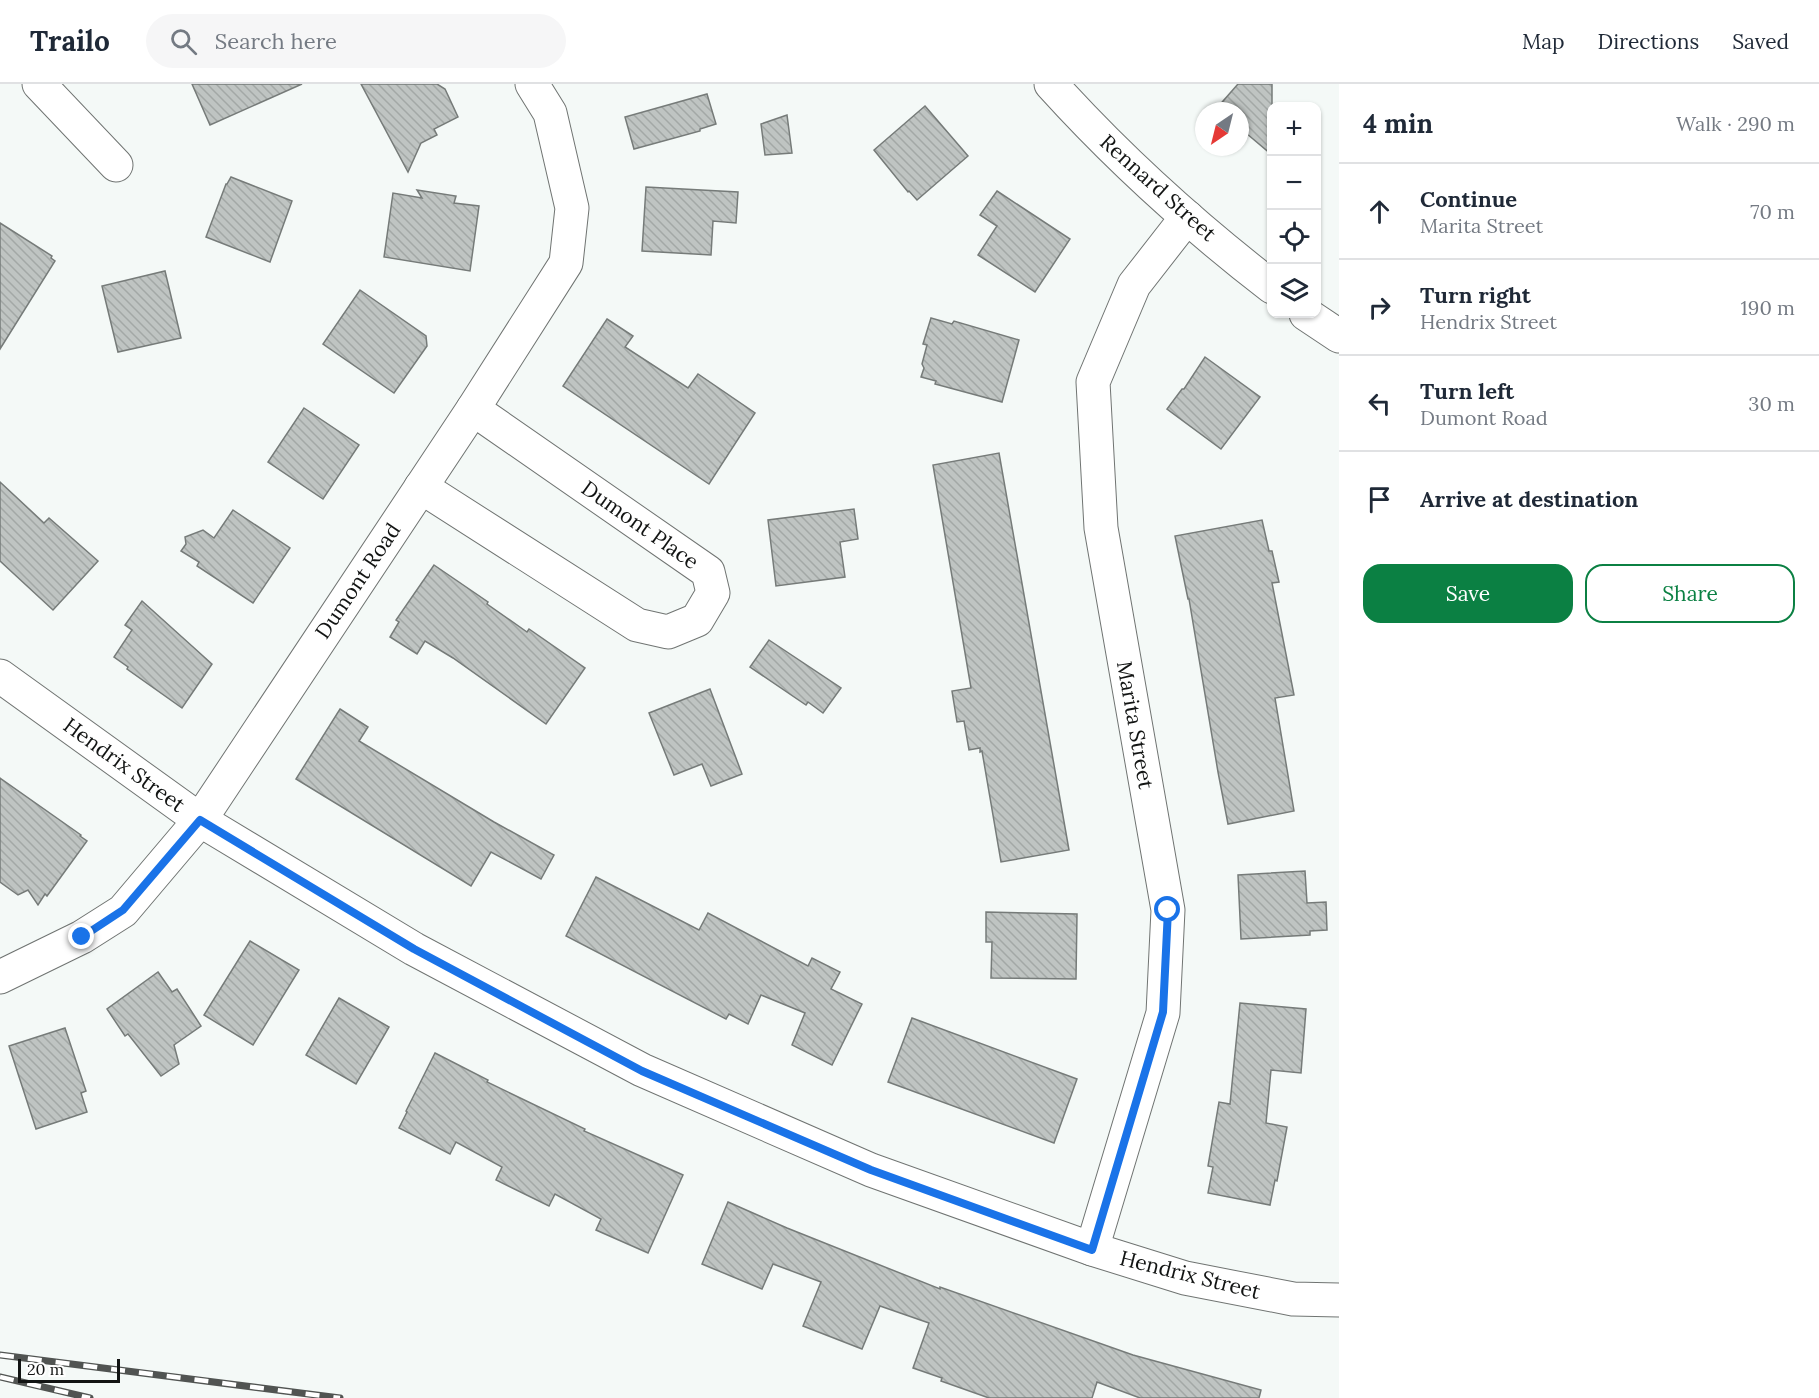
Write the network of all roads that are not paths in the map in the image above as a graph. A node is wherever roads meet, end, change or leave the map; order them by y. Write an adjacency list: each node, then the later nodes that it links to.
1 (39, 84): 4 (street)
2 (1051, 84): 5 (street, Rennard Street)
3 (538, 93): 9 (street, Dumont Road)
4 (116, 165)
5 (1187, 217): 6 (street, Rennard Street); 14 (street, Marita Street)
6 (1267, 283)
7 (1312, 318): 8 (street)
8 (1339, 336)
9 (473, 409): 10 (street, Dumont Road); 10 (street, Dumont Place)
10 (421, 487): 12 (street, Dumont Road)
11 (0, 676): 12 (street, Hendrix Street)
12 (200, 820): 13 (street, Dumont Road); 14 (street, Hendrix Street)
13 (0, 977)
14 (1092, 1250): 15 (street, Hendrix Street)
15 (1339, 1300)

